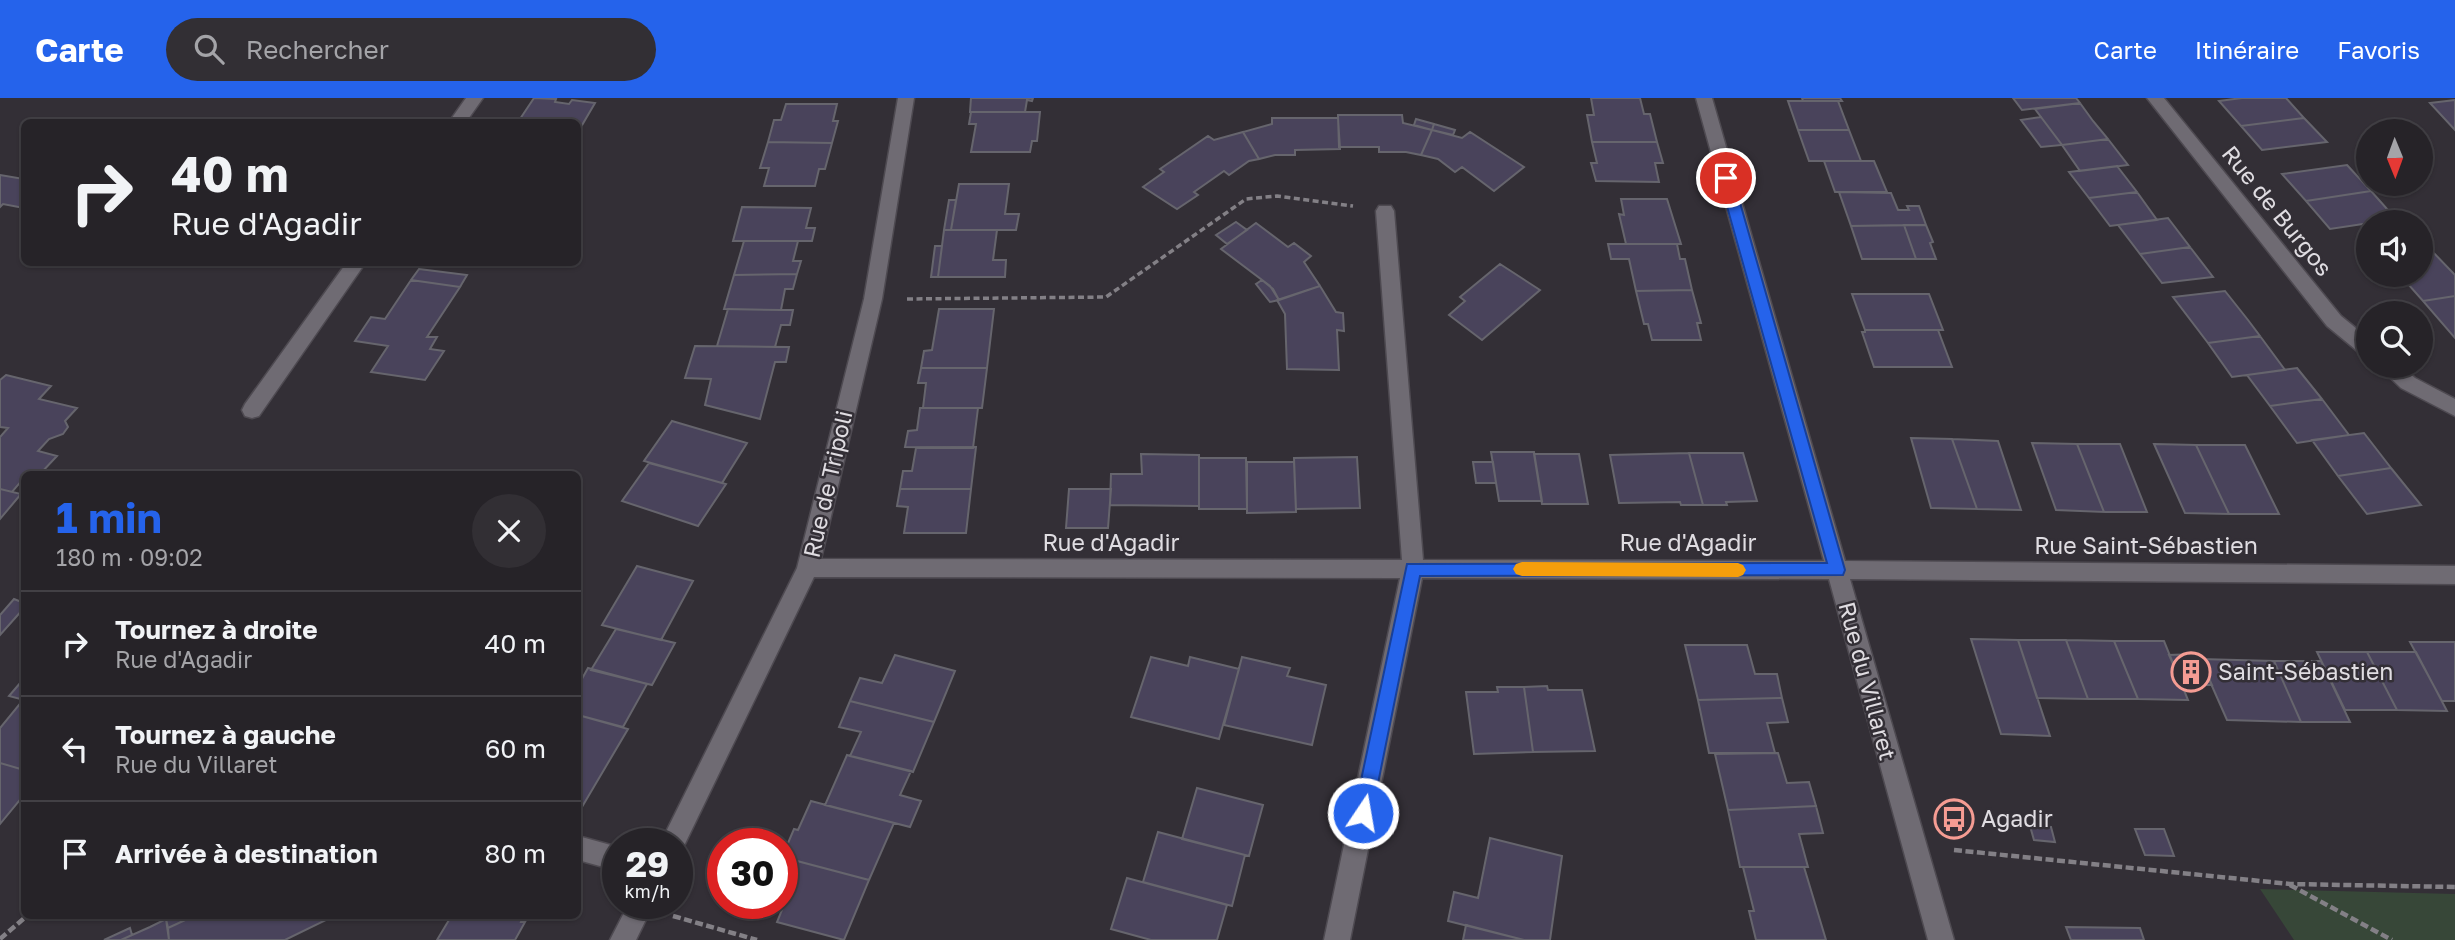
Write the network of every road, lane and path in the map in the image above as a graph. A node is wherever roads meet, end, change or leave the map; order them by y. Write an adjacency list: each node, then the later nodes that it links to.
1 (474, 98): 5 (street)
2 (906, 98): 8 (street, Rue de Tripoli)
3 (1704, 98): 15 (street, Rue du Villaret)
4 (2155, 98): 9 (street, Rue de Burgos)
5 (459, 119)
6 (1385, 211): 8 (path); 14 (street)
7 (354, 266): 12 (street)
8 (873, 299): 13 (street, Rue de Tripoli)
9 (2356, 339)
10 (2402, 378): 11 (street)
11 (2455, 408)
12 (252, 410)
13 (808, 569): 14 (street, Rue d'Agadir); 17 (street, Rue de Tripoli)
14 (1413, 569): 15 (street, Rue d'Agadir); 29 (street)
15 (1837, 570): 16 (street, Rue Saint-Sébastien); 18 (street, Rue du Villaret)
16 (2455, 575)
17 (680, 828)
18 (1912, 846): 21 (path); 30 (street, Rue du Villaret)
19 (581, 849): 20 (street)
20 (602, 855)
21 (2290, 884): 22 (path); 31 (path)
22 (2455, 887)
23 (23, 919): 26 (path)
24 (634, 919): 27 (street)
25 (687, 919): 28 (path)
26 (0, 939)
27 (624, 940)
28 (757, 940)
29 (1337, 940)
30 (1941, 940)
31 (2392, 940)

